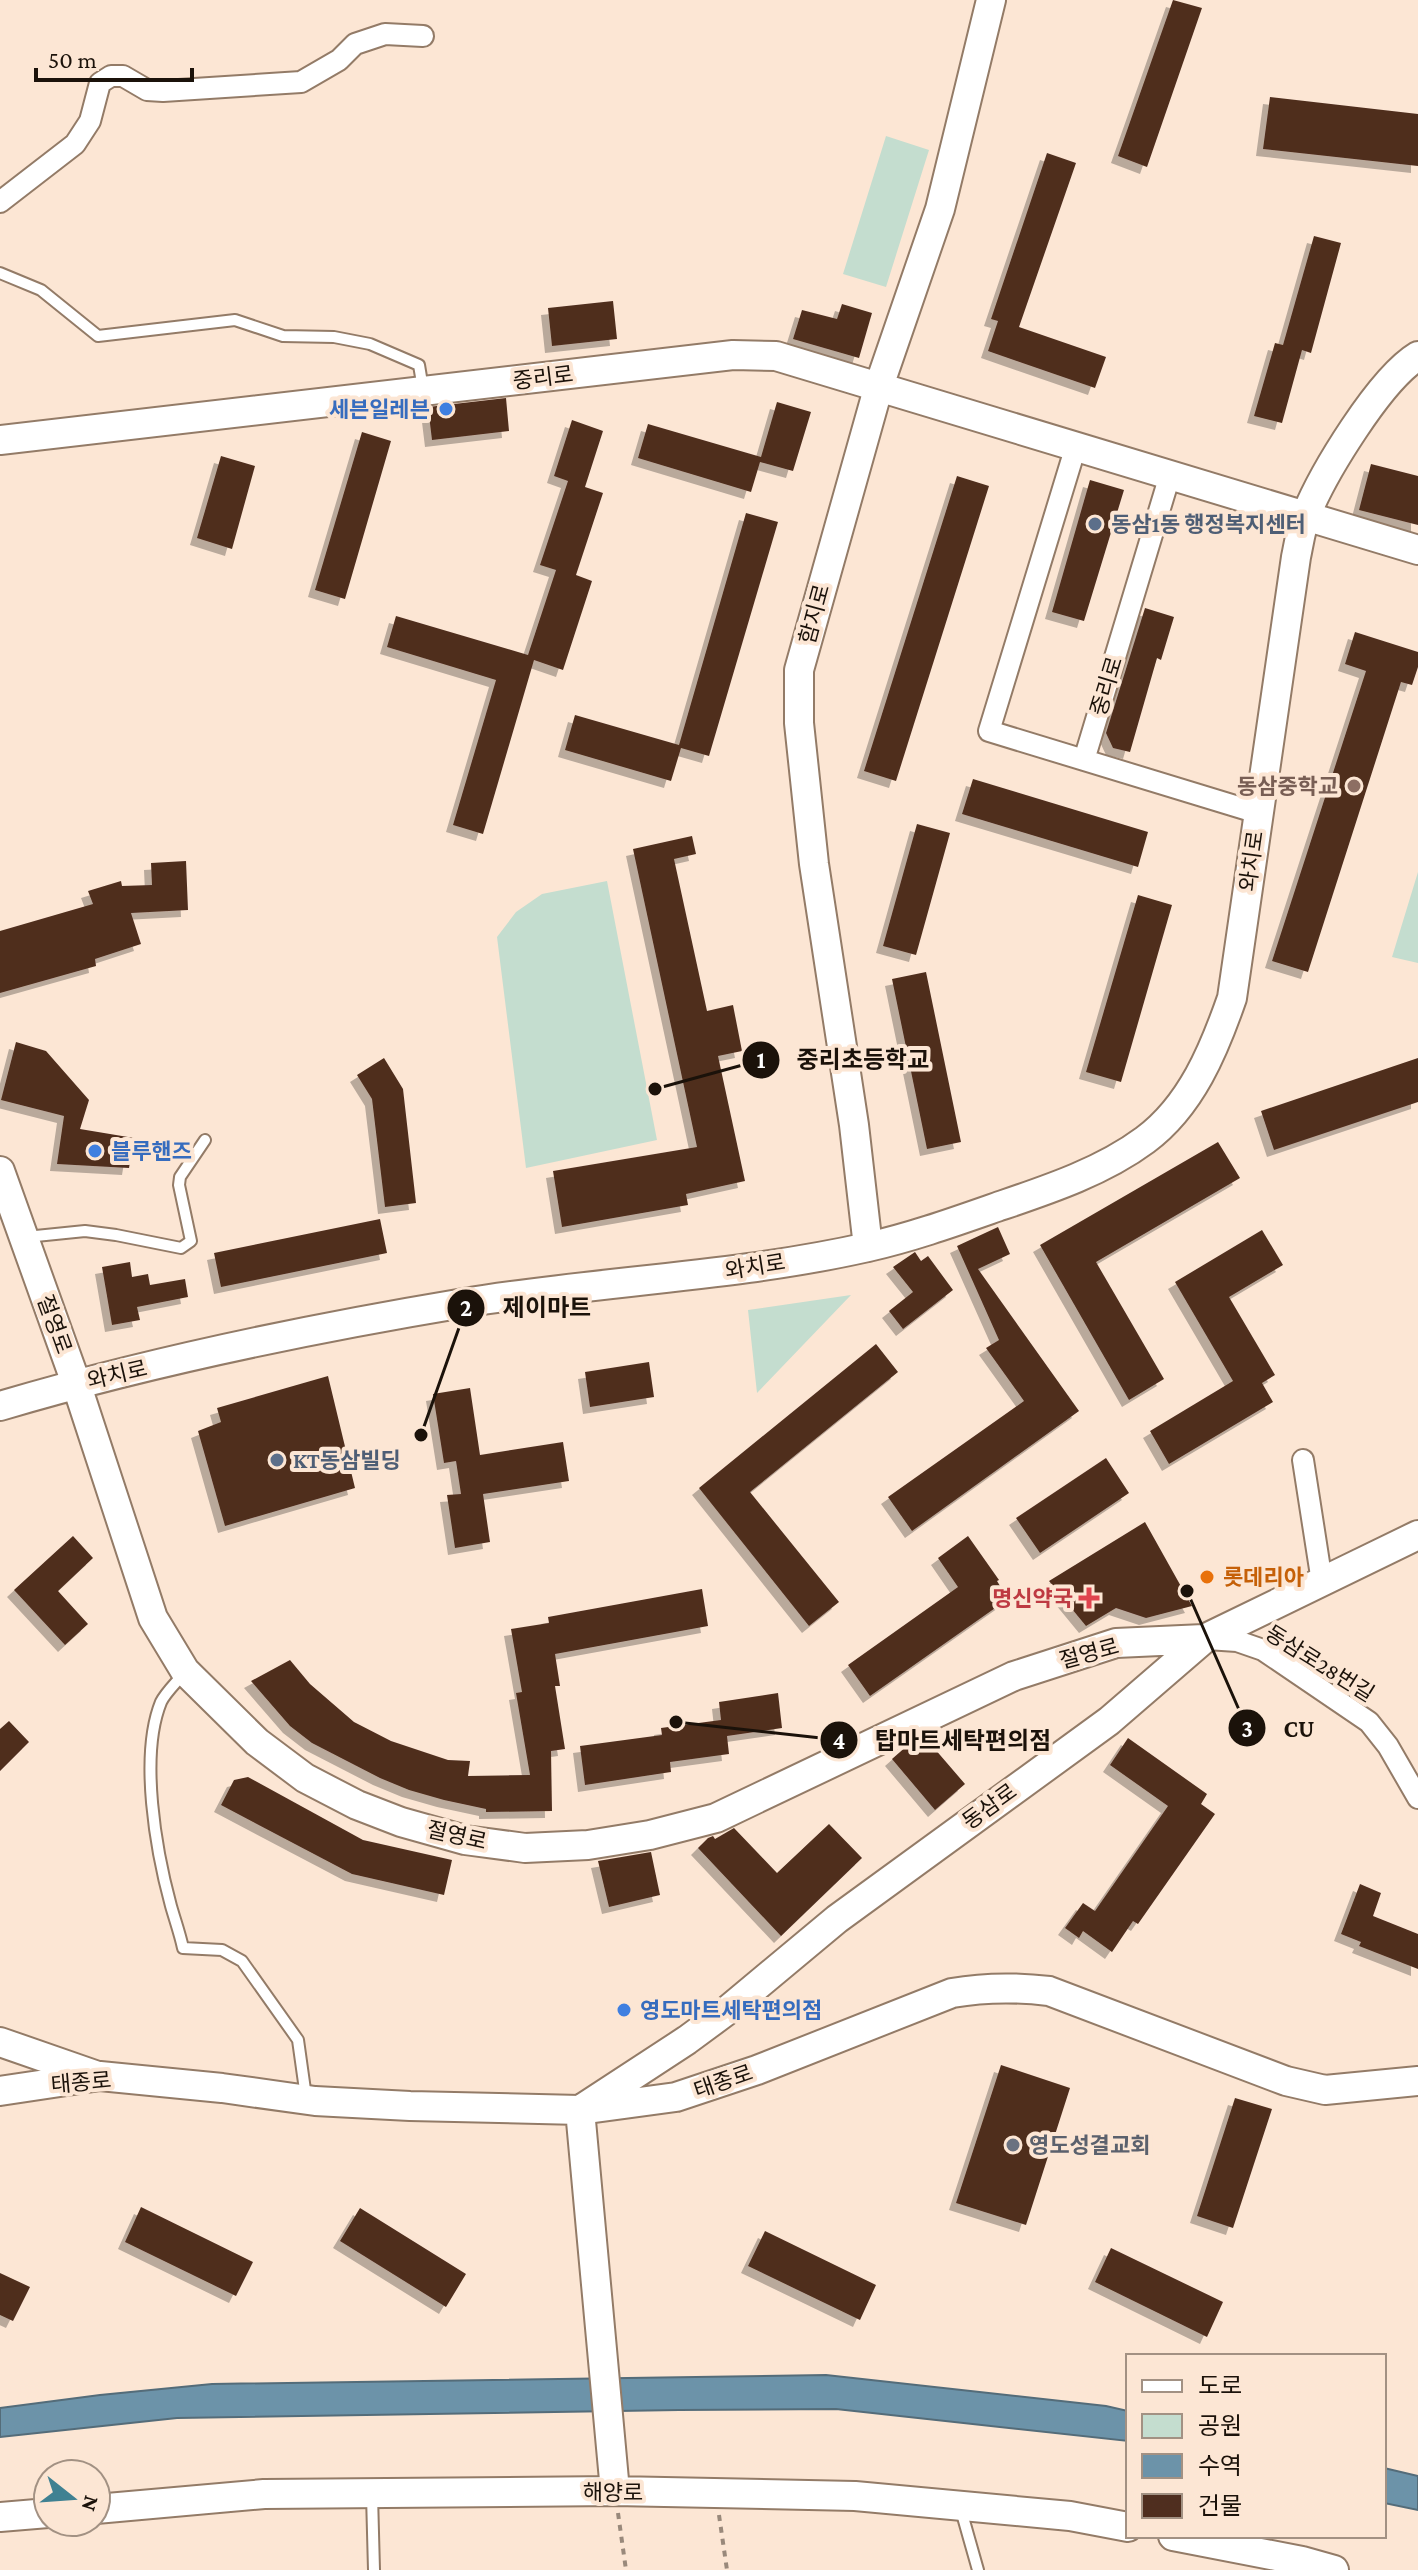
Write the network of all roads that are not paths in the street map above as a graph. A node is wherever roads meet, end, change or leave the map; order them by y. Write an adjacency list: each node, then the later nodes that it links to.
1 (991, 0): 6 (main road, 함지로)
2 (423, 36): 3 (street)
3 (0, 202)
4 (0, 273): 7 (lane)
5 (1418, 356): 11 (main road, 와치로)
6 (878, 389): 7 (main road, 중리로); 9 (main road, 중리로); 18 (main road, 함지로)
7 (423, 391): 8 (main road, 중리로)
8 (0, 440)
9 (1076, 446): 10 (main road, 중리로); 13 (street, 와치로)
10 (1170, 475): 11 (main road, 중리로); 13 (street, 중리로)
11 (1305, 516): 12 (main road, 중리로); 14 (main road, 와치로)
12 (1418, 550)
13 (1084, 760): 14 (street, 와치로)
14 (1258, 813): 18 (main road, 와치로)
15 (205, 1140): 17 (lane)
16 (0, 1171): 17 (main road, 절영로)
17 (24, 1237): 19 (main road, 절영로)
18 (868, 1247): 19 (main road, 와치로)
19 (76, 1383): 20 (main road, 와치로); 25 (main road, 절영로)
20 (0, 1406)
21 (1303, 1460): 23 (street)
22 (1418, 1535): 23 (main road, 동삼로)
23 (1322, 1582): 24 (main road, 동삼로)
24 (1204, 1639): 25 (main road, 절영로); 26 (street, 동삼로28번길); 32 (main road, 동삼로)
25 (185, 1671): 31 (lane)
26 (1418, 1798)
27 (0, 2042): 28 (main road)
28 (100, 2076): 30 (main road, 태종로); 31 (main road, 태종로)
29 (1418, 2081): 32 (main road, 태종로)
30 (0, 2091)
31 (306, 2099): 32 (main road, 태종로)
32 (580, 2110): 33 (main road)
33 (615, 2491): 34 (main road, 해양로); 35 (main road, 해양로)
34 (372, 2493): 36 (main road, 해양로); 41 (lane)
35 (960, 2506): 39 (main road, 해양로); 42 (lane)
36 (112, 2508)
37 (32, 2514): 38 (main road)
38 (0, 2517)
39 (1126, 2527)
40 (1183, 2538): 43 (main road)
41 (374, 2570)
42 (978, 2570)
43 (1334, 2570)

